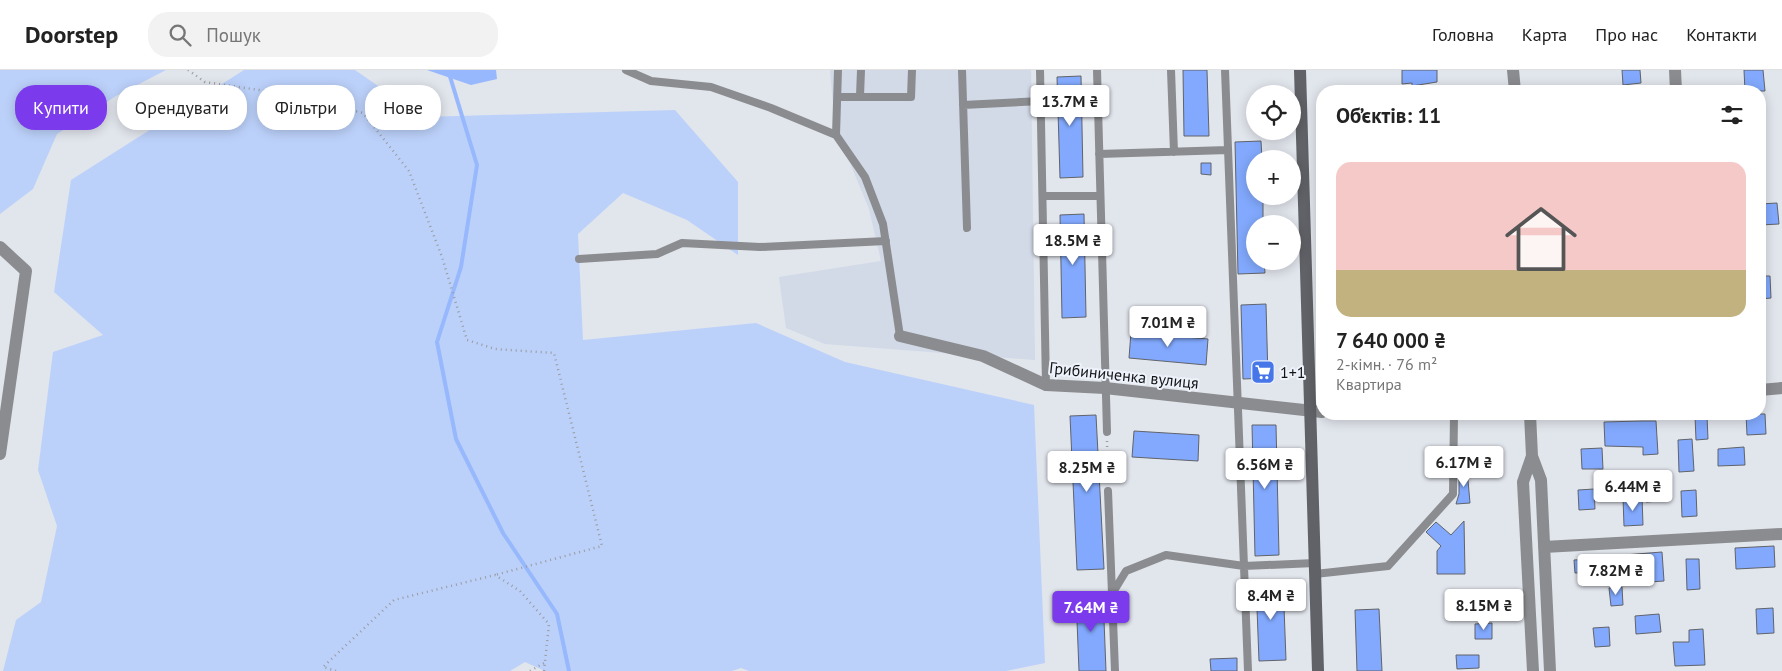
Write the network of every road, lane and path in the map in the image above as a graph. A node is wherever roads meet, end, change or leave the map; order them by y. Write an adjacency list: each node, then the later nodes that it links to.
1 (188, 70): 47 (path)
2 (626, 70): 20 (lane)
3 (838, 70): 17 (lane)
4 (861, 70): 16 (lane)
5 (912, 70): 16 (lane)
6 (962, 70): 19 (lane)
7 (1040, 70): 18 (lane)
8 (1097, 70): 23 (lane)
9 (1171, 70): 22 (lane)
10 (1225, 70): 21 (lane)
11 (1300, 70): 36 (main road)
12 (1513, 70): 14 (street)
13 (1675, 70): 15 (street)
14 (1514, 85)
15 (1676, 85)
16 (860, 96): 17 (lane)
17 (838, 97): 20 (lane)
18 (1041, 100): 19 (lane); 24 (lane)
19 (963, 105): 26 (lane)
20 (836, 134): 27 (lane)
21 (1228, 150): 22 (lane); 35 (lane)
22 (1174, 152): 23 (lane)
23 (1100, 154): 25 (lane)
24 (1044, 196): 25 (lane); 31 (lane)
25 (1100, 196): 32 (lane)
26 (967, 228)
27 (886, 241): 29 (lane); 30 (lane)
28 (0, 247): 40 (street)
29 (579, 258)
30 (900, 336): 31 (street, Грибиниченка вулиця)
31 (1046, 385): 32 (street, Грибиниченка вулиця)
32 (1106, 388): 35 (street, Грибиниченка вулиця); 39 (lane)
33 (1782, 388): 34 (street)
34 (1766, 389)
35 (1237, 404): 36 (street, Грибиниченка вулиця); 45 (lane)
36 (1316, 412): 46 (main road)
37 (1454, 420): 46 (lane)
38 (1530, 420): 41 (street)
39 (1107, 432): 42 (path)
40 (0, 454)
41 (1532, 456): 44 (street); 56 (street)
42 (1108, 490): 48 (lane)
43 (1782, 534): 44 (street)
44 (1544, 547): 57 (street)
45 (1244, 566): 46 (lane); 48 (lane); 54 (lane)
46 (1315, 569): 55 (main road)
47 (495, 575): 49 (path); 50 (path)
48 (1112, 594): 53 (lane)
49 (545, 662): 51 (path); 52 (path)
50 (336, 671)
51 (530, 671)
52 (544, 671)
53 (1115, 671)
54 (1248, 671)
55 (1318, 671)
56 (1533, 671)
57 (1550, 671)

